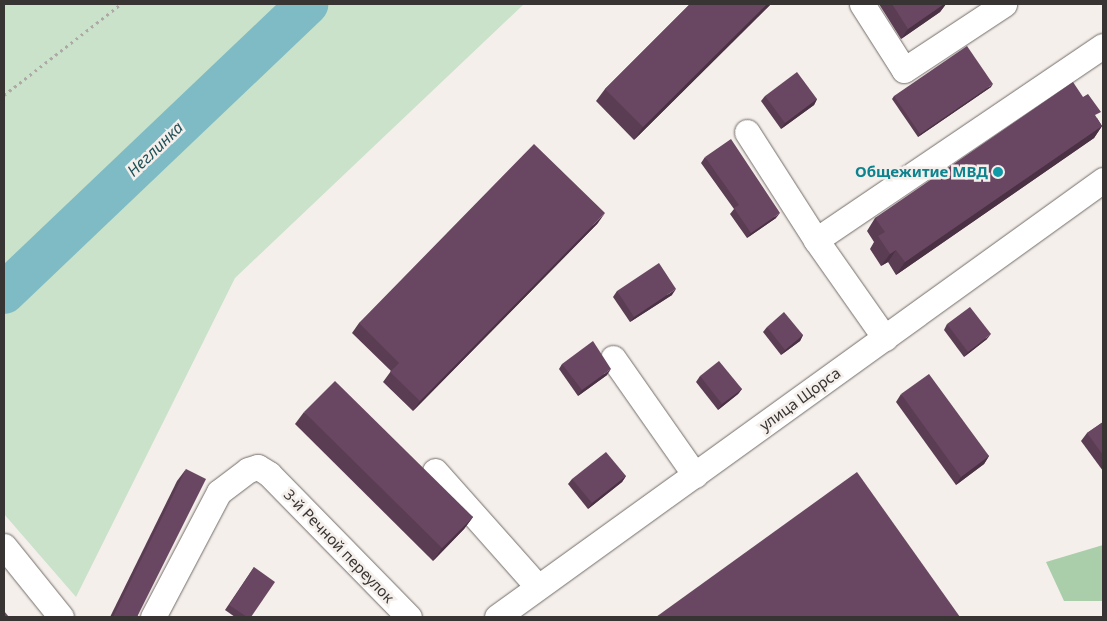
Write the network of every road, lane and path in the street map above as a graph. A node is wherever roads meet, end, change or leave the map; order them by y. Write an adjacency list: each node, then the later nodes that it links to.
1 (121, 4): 5 (path)
2 (862, 4): 3 (street)
3 (1004, 4)
4 (1103, 46): 8 (street)
5 (4, 95)
6 (748, 132): 8 (street)
7 (1103, 180): 9 (street, улица Щорса)
8 (816, 240): 9 (street)
9 (885, 338): 12 (street, улица Щорса)
10 (613, 358): 12 (street)
11 (435, 471): 14 (street)
12 (695, 475): 14 (street, улица Щорса)
13 (4, 546): 15 (street)
14 (538, 588): 18 (street, улица Щорса)
15 (61, 617)
16 (153, 617): 17 (street, 3-й Речной переулок)
17 (409, 617)
18 (497, 617)

